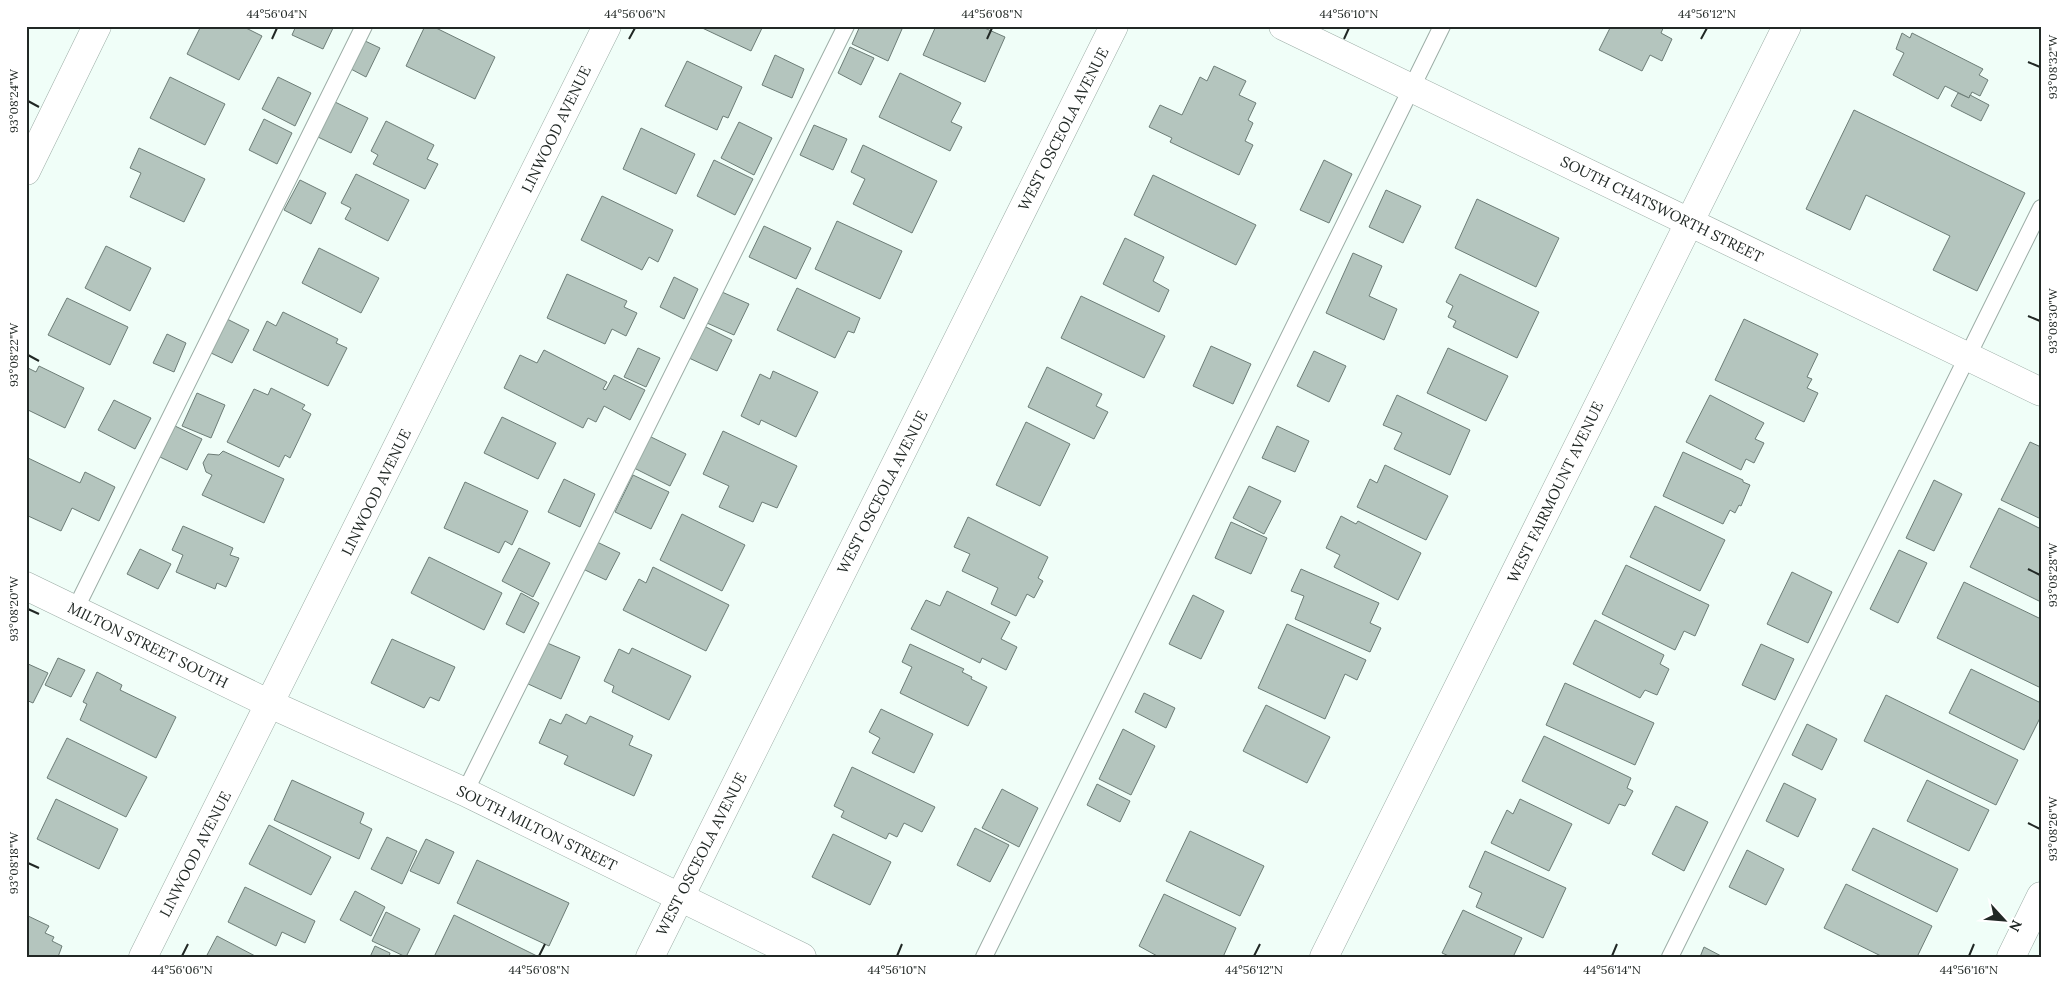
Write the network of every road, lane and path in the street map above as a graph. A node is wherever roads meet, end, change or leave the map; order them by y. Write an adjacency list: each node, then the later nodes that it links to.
1 (97, 26): 10 (street)
2 (364, 26): 16 (lane)
3 (607, 26): 17 (street, LINWOOD AVENUE)
4 (846, 26): 18 (lane)
5 (1114, 26): 20 (street, WEST OSCEOLA AVENUE)
6 (1283, 26): 9 (street, SOUTH CHATSWORTH STREET)
7 (1442, 26): 9 (lane)
8 (1787, 26): 12 (street, WEST FAIRMOUNT AVENUE)
9 (1411, 88): 12 (street, SOUTH CHATSWORTH STREET); 24 (lane)
10 (26, 171)
11 (2041, 208): 13 (lane)
12 (1690, 222): 13 (street, SOUTH CHATSWORTH STREET); 25 (street, WEST FAIRMOUNT AVENUE)
13 (1967, 356): 14 (street, SOUTH CHATSWORTH STREET); 26 (lane)
14 (2041, 392)
15 (26, 586): 16 (street, MILTON STREET SOUTH)
16 (75, 610): 17 (street, MILTON STREET SOUTH)
17 (270, 704): 18 (street, SOUTH MILTON STREET); 21 (street, LINWOOD AVENUE)
18 (464, 792): 20 (street, SOUTH MILTON STREET)
19 (2041, 896): 27 (street)
20 (679, 898): 22 (street, WEST OSCEOLA AVENUE); 23 (street, SOUTH MILTON STREET)
21 (143, 957)
22 (650, 957)
23 (802, 957)
24 (984, 957)
25 (1324, 957)
26 (1670, 957)
27 (2011, 957)

